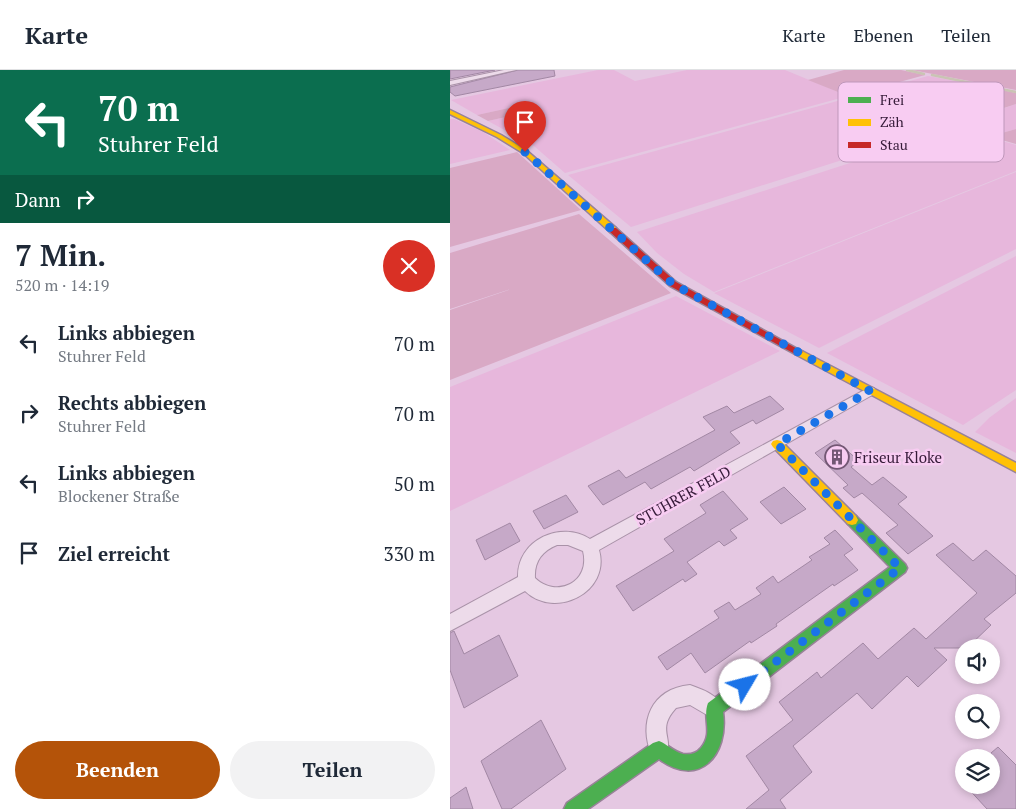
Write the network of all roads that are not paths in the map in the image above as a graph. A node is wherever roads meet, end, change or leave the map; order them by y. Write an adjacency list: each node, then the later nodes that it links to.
1 (513, 70): 2 (street)
2 (450, 83)
3 (450, 107): 5 (street)
4 (450, 112): 5 (street)
5 (499, 136): 6 (street)
6 (870, 391): 7 (street, STUHRER FELD); 8 (street)
7 (777, 444): 9 (street, STUHRER FELD); 12 (street)
8 (1016, 468)
9 (590, 547): 10 (street); 10 (street)
10 (527, 581): 11 (street)
11 (450, 623)
12 (714, 709): 13 (street); 13 (street)
13 (658, 749): 14 (street)
14 (573, 809)

